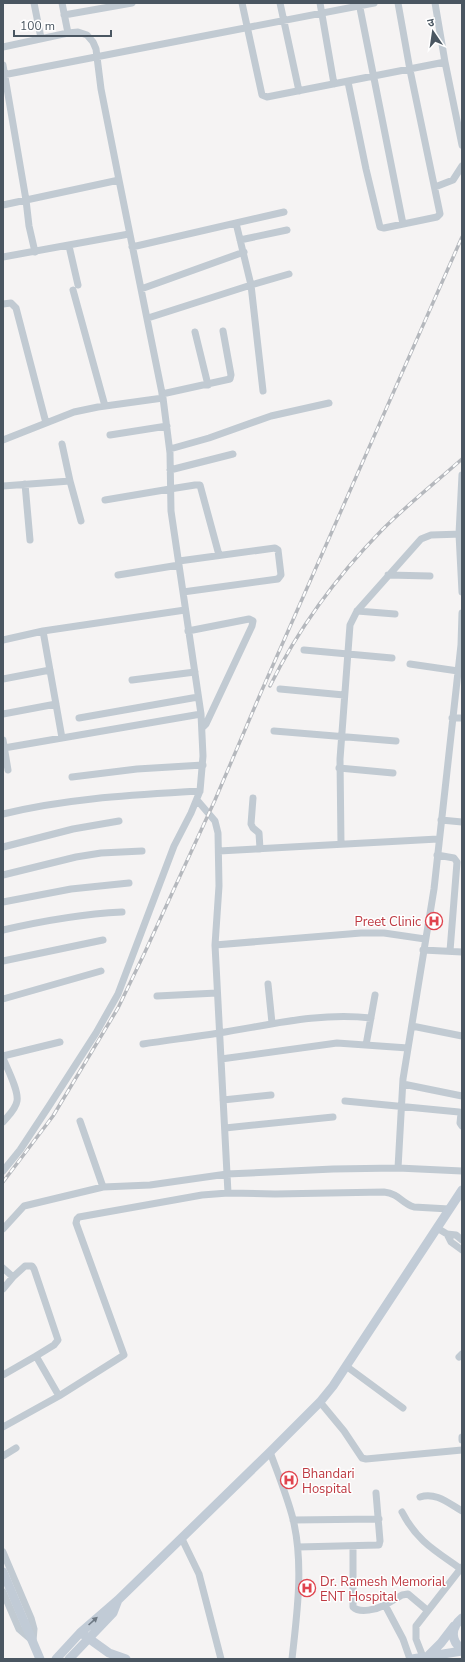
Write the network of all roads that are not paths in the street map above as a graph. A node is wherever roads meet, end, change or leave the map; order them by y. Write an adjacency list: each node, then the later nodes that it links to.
1 (34, 3): 16 (street)
2 (62, 3): 12 (street)
3 (132, 3): 12 (street)
4 (242, 3): 14 (street)
5 (280, 3): 13 (street)
6 (320, 3): 11 (street)
7 (374, 3): 10 (street)
8 (398, 3): 21 (street)
9 (435, 3): 19 (street)
10 (360, 4): 11 (street); 23 (street)
11 (322, 13): 13 (street); 25 (street)
12 (64, 15): 15 (street)
13 (284, 20): 14 (street); 26 (street)
14 (247, 27): 18 (street); 26 (street)
15 (68, 33): 16 (street); 18 (street)
16 (41, 38): 17 (street)
17 (3, 47)
18 (97, 56): 22 (street); 29 (street)
19 (445, 62): 21 (street); 27 (street)
20 (3, 65): 22 (street)
21 (410, 70): 23 (street); 30 (street)
22 (3, 75): 31 (street)
23 (374, 76): 24 (street); 35 (street)
24 (348, 82): 25 (street); 35 (street)
25 (334, 84): 26 (street)
26 (299, 91)
27 (462, 145)
28 (462, 166): 30 (street)
29 (119, 180): 31 (street); 37 (street)
30 (435, 187): 35 (street)
31 (26, 200): 32 (street); 41 (street)
32 (3, 205)
33 (284, 212): 34 (street)
34 (236, 223): 38 (street); 40 (street)
35 (403, 224)
36 (287, 230): 38 (street)
37 (129, 234): 39 (street); 40 (street)
38 (240, 240): 42 (street)
39 (69, 246): 41 (street); 55 (street)
40 (132, 247): 46 (street)
41 (35, 252): 43 (street)
42 (244, 252): 45 (street); 46 (street)
43 (3, 257)
44 (289, 274): 45 (street)
45 (251, 285): 48 (street); 52 (street)
46 (141, 289): 48 (street)
47 (3, 304): 56 (street)
48 (148, 318): 53 (street)
49 (223, 331): 51 (street)
50 (195, 332): 51 (street)
51 (208, 385): 53 (street)
52 (263, 391)
53 (163, 396): 55 (street); 57 (street)
54 (329, 403): 61 (street)
55 (105, 406): 56 (street)
56 (46, 422): 59 (street)
57 (167, 426): 58 (street); 61 (street)
58 (110, 434)
59 (3, 440)
60 (62, 444): 65 (street)
61 (170, 449): 63 (street)
62 (233, 454): 63 (street)
63 (170, 470): 68 (street)
64 (462, 476): 71 (street)
65 (70, 481): 66 (street); 70 (street)
66 (26, 484): 67 (street); 72 (street)
67 (3, 486)
68 (170, 489): 69 (street); 73 (street); 74 (street)
69 (105, 500)
70 (81, 522)
71 (461, 534): 75 (street); 77 (street)
72 (30, 540)
73 (219, 555): 74 (street); 79 (street)
74 (179, 563): 76 (street); 79 (street)
75 (462, 573): 80 (street)
76 (118, 575)
77 (388, 575): 78 (street); 82 (street)
78 (430, 576)
79 (183, 592): 81 (street)
80 (462, 592)
81 (185, 610): 85 (street); 86 (street)
82 (356, 611): 84 (street); 90 (street)
83 (462, 613): 88 (street)
84 (395, 614)
85 (43, 631): 87 (street); 93 (street)
86 (188, 631): 95 (street); 108 (street)
87 (3, 640)
88 (462, 645): 94 (street)
89 (304, 650): 90 (street)
90 (347, 654): 91 (street); 100 (street)
91 (392, 658)
92 (410, 664): 94 (street)
93 (50, 670): 96 (street); 102 (street)
94 (458, 671): 98 (street)
95 (194, 672): 97 (street); 101 (street)
96 (3, 679)
97 (132, 680)
98 (459, 687): 106 (street)
99 (280, 689): 100 (street)
100 (344, 694): 110 (street)
101 (198, 697): 104 (street); 105 (street)
102 (56, 704): 103 (street); 111 (street)
103 (3, 714)
104 (201, 714): 108 (street); 111 (street)
105 (79, 718)
106 (452, 718): 107 (street); 124 (street)
107 (462, 718)
108 (202, 728): 115 (street)
109 (274, 731): 110 (street)
110 (341, 737): 113 (street); 116 (street)
111 (62, 738): 114 (street)
112 (3, 740): 114 (street)
113 (396, 741)
114 (4, 748): 117 (street)
115 (203, 766): 119 (street); 120 (street)
116 (339, 768): 118 (street); 128 (street)
117 (8, 770)
118 (393, 773)
119 (72, 778)
120 (200, 791): 122 (street); 123 (street)
121 (253, 798): 130 (street)
122 (197, 800): 132 (street); 177 (street)
123 (3, 814)
124 (440, 820): 126 (street); 127 (street)
125 (119, 821): 129 (street)
126 (462, 822)
127 (438, 839): 128 (street); 133 (street)
128 (341, 844): 130 (street)
129 (3, 847)
130 (260, 849): 132 (street)
131 (142, 850): 134 (street)
132 (219, 851): 141 (street)
133 (437, 855): 139 (street); 143 (street)
134 (3, 875)
135 (129, 883): 136 (street)
136 (3, 902)
137 (122, 912): 138 (street)
138 (3, 930)
139 (425, 939): 141 (street); 142 (street)
140 (103, 940): 145 (street)
141 (215, 945): 148 (street)
142 (424, 950): 143 (street); 154 (street)
143 (450, 951): 144 (street)
144 (462, 952)
145 (3, 961)
146 (101, 971): 151 (street)
147 (268, 984): 153 (street)
148 (217, 994): 150 (street); 155 (street)
149 (376, 995): 152 (street)
150 (157, 996)
151 (3, 999)
152 (371, 1018): 153 (street); 159 (street)
153 (272, 1023): 155 (street)
154 (412, 1026): 156 (street); 160 (street)
155 (220, 1033): 158 (street); 162 (street)
156 (462, 1036)
157 (60, 1042): 161 (street)
158 (143, 1044)
159 (366, 1045): 160 (street); 162 (street)
160 (408, 1048): 165 (street)
161 (3, 1057): 163 (street)
162 (221, 1059): 168 (street)
163 (10, 1076): 164 (street); 173 (street)
164 (3, 1081)
165 (403, 1084): 167 (street); 170 (street)
166 (271, 1095): 168 (street)
167 (462, 1096)
168 (223, 1100): 175 (street)
169 (345, 1101): 170 (street)
170 (402, 1107): 174 (street); 176 (street)
171 (333, 1117): 175 (street)
172 (80, 1121): 180 (street)
173 (3, 1122)
174 (462, 1126)
175 (225, 1128): 179 (street)
176 (398, 1168): 178 (street); 179 (street)
177 (3, 1171)
178 (462, 1171)
179 (227, 1174): 180 (street); 182 (street)
180 (103, 1187): 185 (street)
181 (462, 1190): 183 (main road)
182 (228, 1193): 183 (street); 195 (street)
183 (449, 1209): 184 (main road)
184 (437, 1228): 186 (street); 193 (main road)
185 (3, 1229)
186 (447, 1234): 187 (street); 188 (street)
187 (462, 1240)
188 (462, 1250)
189 (3, 1268): 190 (street)
190 (13, 1277): 191 (street); 192 (street)
191 (3, 1289)
192 (36, 1356): 194 (street); 195 (street)
193 (346, 1366): 196 (main road); 197 (street)
194 (3, 1375)
195 (58, 1396): 198 (street)
196 (320, 1402): 200 (street); 201 (main road)
197 (403, 1408)
198 (3, 1427)
199 (16, 1448): 202 (street)
200 (462, 1450)
201 (270, 1452): 208 (street); 221 (main road)
202 (3, 1456)
203 (376, 1493): 207 (street)
204 (420, 1497): 205 (street)
205 (462, 1511)
206 (402, 1512): 213 (street)
207 (379, 1519): 208 (street); 210 (street)
208 (293, 1520): 211 (street)
209 (183, 1541): 229 (street)
210 (353, 1546): 211 (street); 217 (street)
211 (298, 1547): 230 (street)
212 (3, 1552): 222 (street)
213 (461, 1568): 218 (street)
214 (3, 1572): 222 (main road)
215 (3, 1592): 216 (street)
216 (5, 1602): 222 (street)
217 (385, 1605): 218 (street); 231 (street)
218 (427, 1610): 224 (street)
219 (462, 1618): 220 (main road)
220 (454, 1626): 223 (main road); 224 (main road)
221 (84, 1635): 226 (main road); 227 (main road); 228 (main road)
222 (33, 1641): 225 (main road)
223 (462, 1650): 224 (main road)
224 (426, 1656): 231 (main road)
225 (40, 1659)
226 (56, 1659)
227 (69, 1659)
228 (126, 1659)
229 (221, 1659)
230 (292, 1659)
231 (411, 1659)

